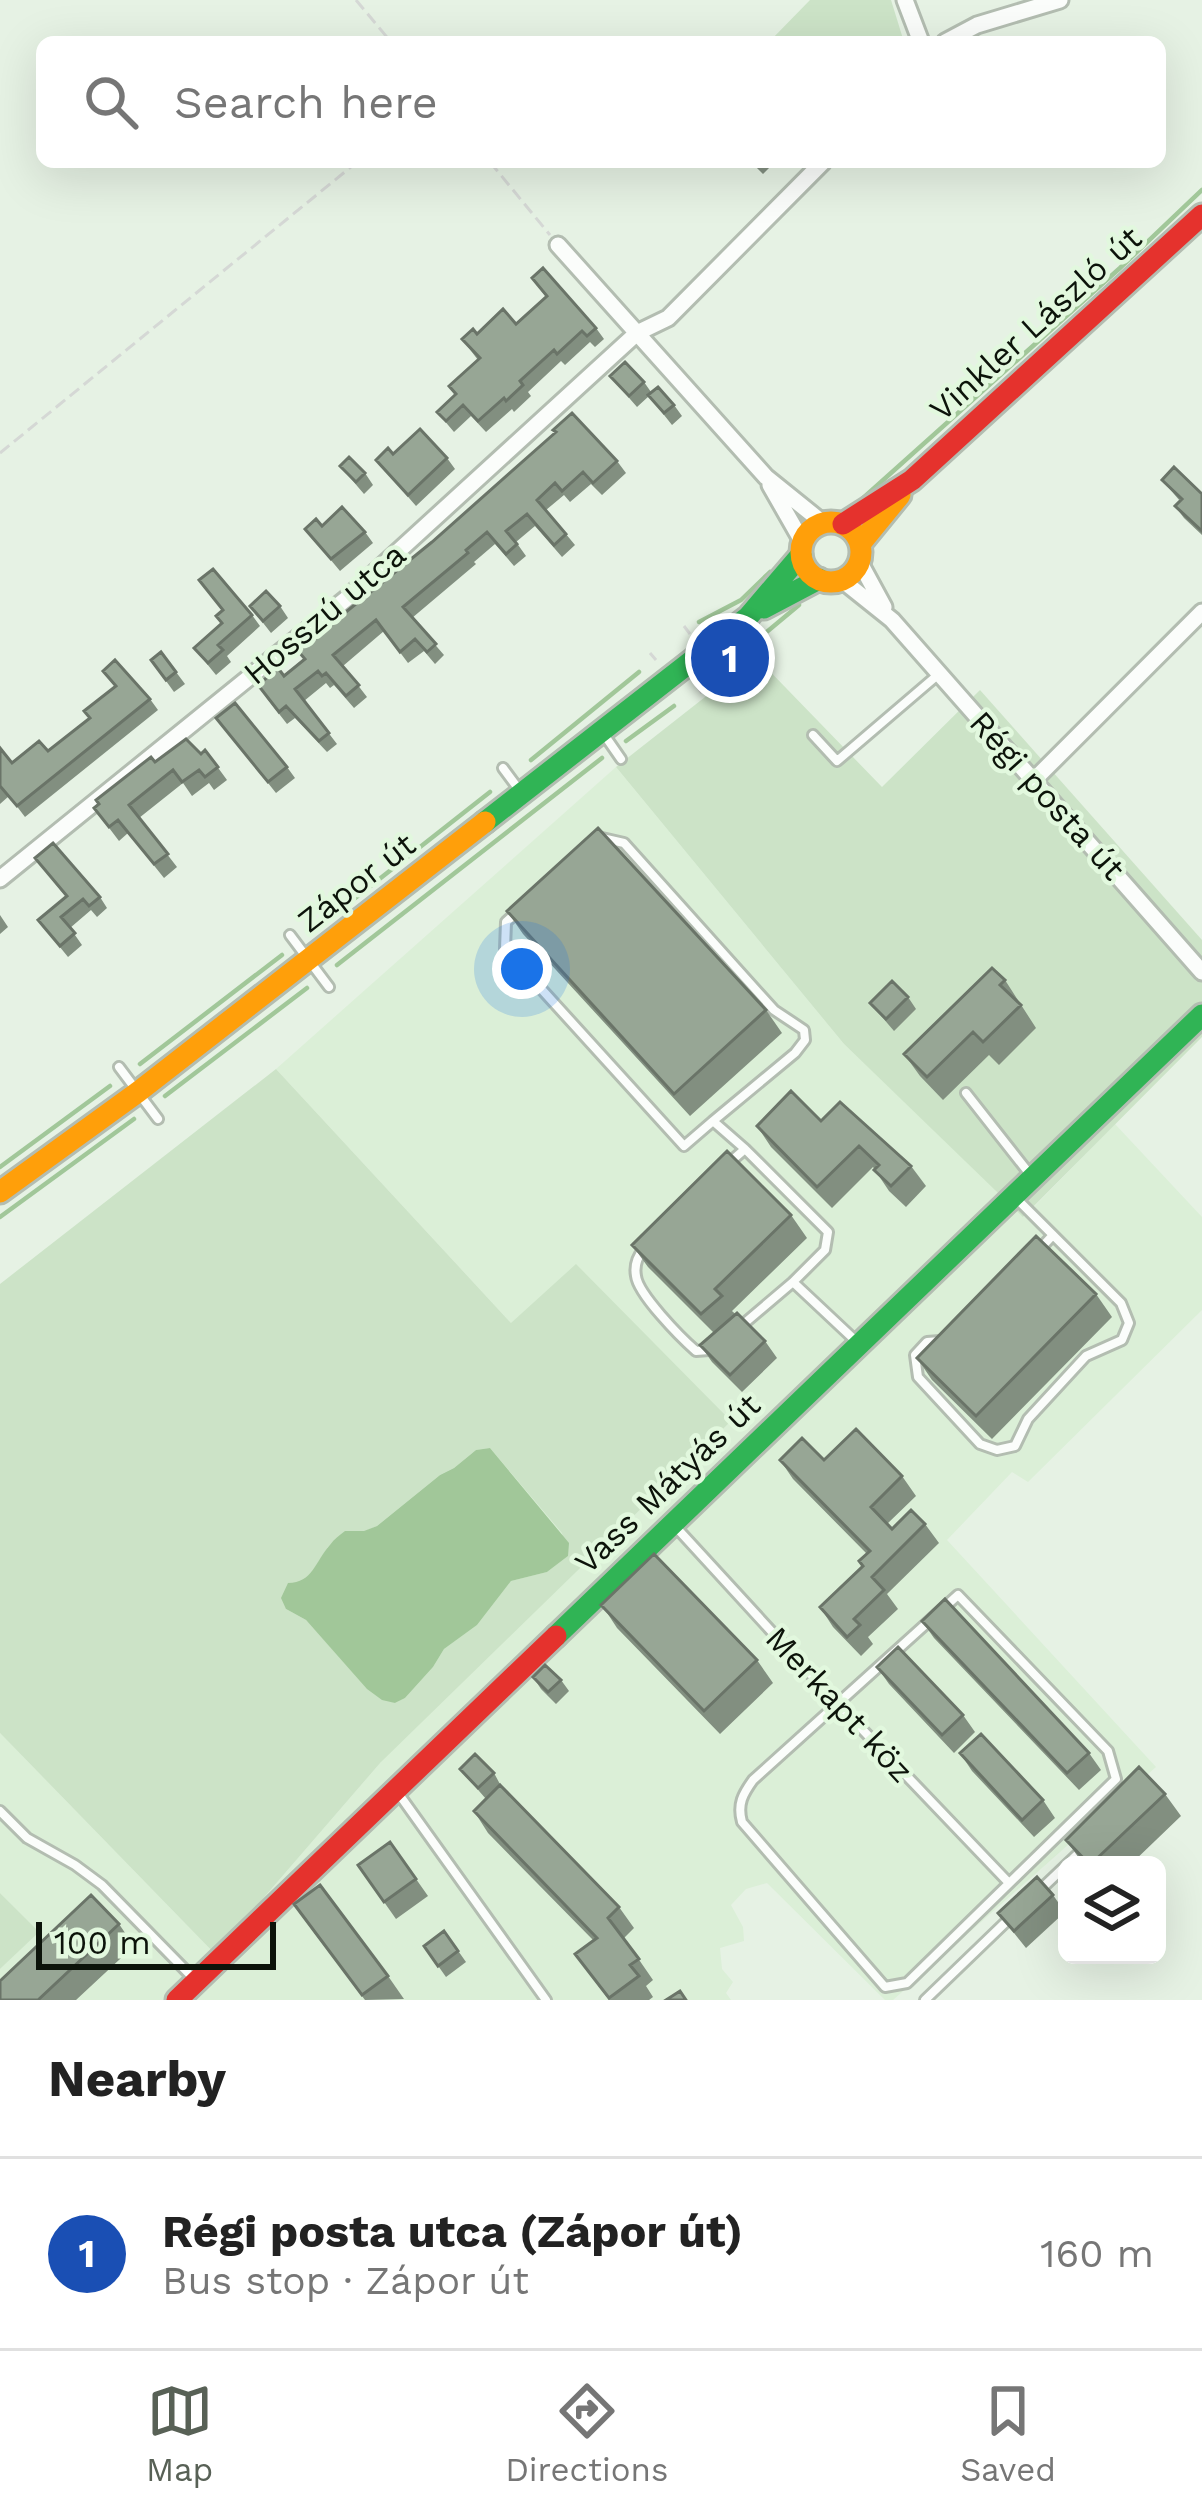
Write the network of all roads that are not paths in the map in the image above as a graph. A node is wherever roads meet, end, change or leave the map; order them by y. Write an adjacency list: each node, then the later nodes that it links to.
1 (905, 0): 3 (street)
2 (1060, 0): 4 (street)
3 (919, 36)
4 (956, 36)
5 (817, 168): 8 (street, Hosszú utca)
6 (1202, 215): 10 (street, Vinkler László út)
7 (558, 245): 8 (street)
8 (638, 333): 9 (street); 26 (street, Hosszú utca)
9 (766, 477): 11 (street); 12 (street)
10 (912, 480): 11 (street, Vinkler László út); 13 (street, Vinkler László út)
11 (833, 524): 12 (street); 13 (street)
12 (801, 548): 14 (street); 16 (street, Zápor út)
13 (860, 553): 14 (street); 17 (street, Régi posta út)
14 (831, 580): 16 (street, Zápor út); 17 (street, Régi posta út)
15 (1202, 612): 23 (street)
16 (748, 617): 19 (street, Zápor út)
17 (892, 620): 18 (street, Régi posta út)
18 (940, 673): 20 (lane); 23 (street, Régi posta út)
19 (602, 732): 21 (lane); 24 (street, Zápor út)
20 (813, 735)
21 (621, 758)
22 (503, 768): 24 (lane)
23 (1034, 780): 30 (street, Régi posta út)
24 (523, 794): 29 (street, Zápor út)
25 (601, 838): 37 (lane)
26 (0, 879)
27 (522, 908): 37 (lane)
28 (290, 935): 29 (lane)
29 (309, 960): 31 (lane); 34 (street, Zápor út)
30 (1202, 972)
31 (329, 986)
32 (1202, 1015): 40 (street, Vass Mátyás út)
33 (118, 1067): 34 (lane)
34 (138, 1092): 36 (lane); 41 (street, Zápor út)
35 (966, 1093): 40 (lane)
36 (158, 1119)
37 (712, 1121): 38 (lane)
38 (746, 1149): 39 (lane); 46 (lane)
39 (715, 1176)
40 (1033, 1178): 42 (street, Vass Mátyás út)
41 (0, 1192)
42 (1014, 1196): 43 (lane); 49 (street, Vass Mátyás út)
43 (1053, 1235): 45 (lane); 48 (lane)
44 (647, 1245): 50 (lane)
45 (1023, 1265)
46 (793, 1282): 47 (lane); 49 (lane)
47 (729, 1337)
48 (949, 1340)
49 (859, 1344): 51 (street, Vass Mátyás út)
50 (713, 1350)
51 (672, 1523): 52 (lane, Merkapt köz); 53 (street, Vass Mátyás út)
52 (838, 1704): 56 (lane, Merkapt köz); 56 (lane); 56 (lane)
53 (395, 1789): 57 (street, Vass Mátyás út); 59 (lane)
54 (0, 1811): 57 (lane)
55 (1091, 1841): 60 (lane)
56 (1009, 1883)
57 (196, 1982): 58 (street, Vass Mátyás út)
58 (177, 2000)
59 (546, 2000)
60 (925, 2000)

